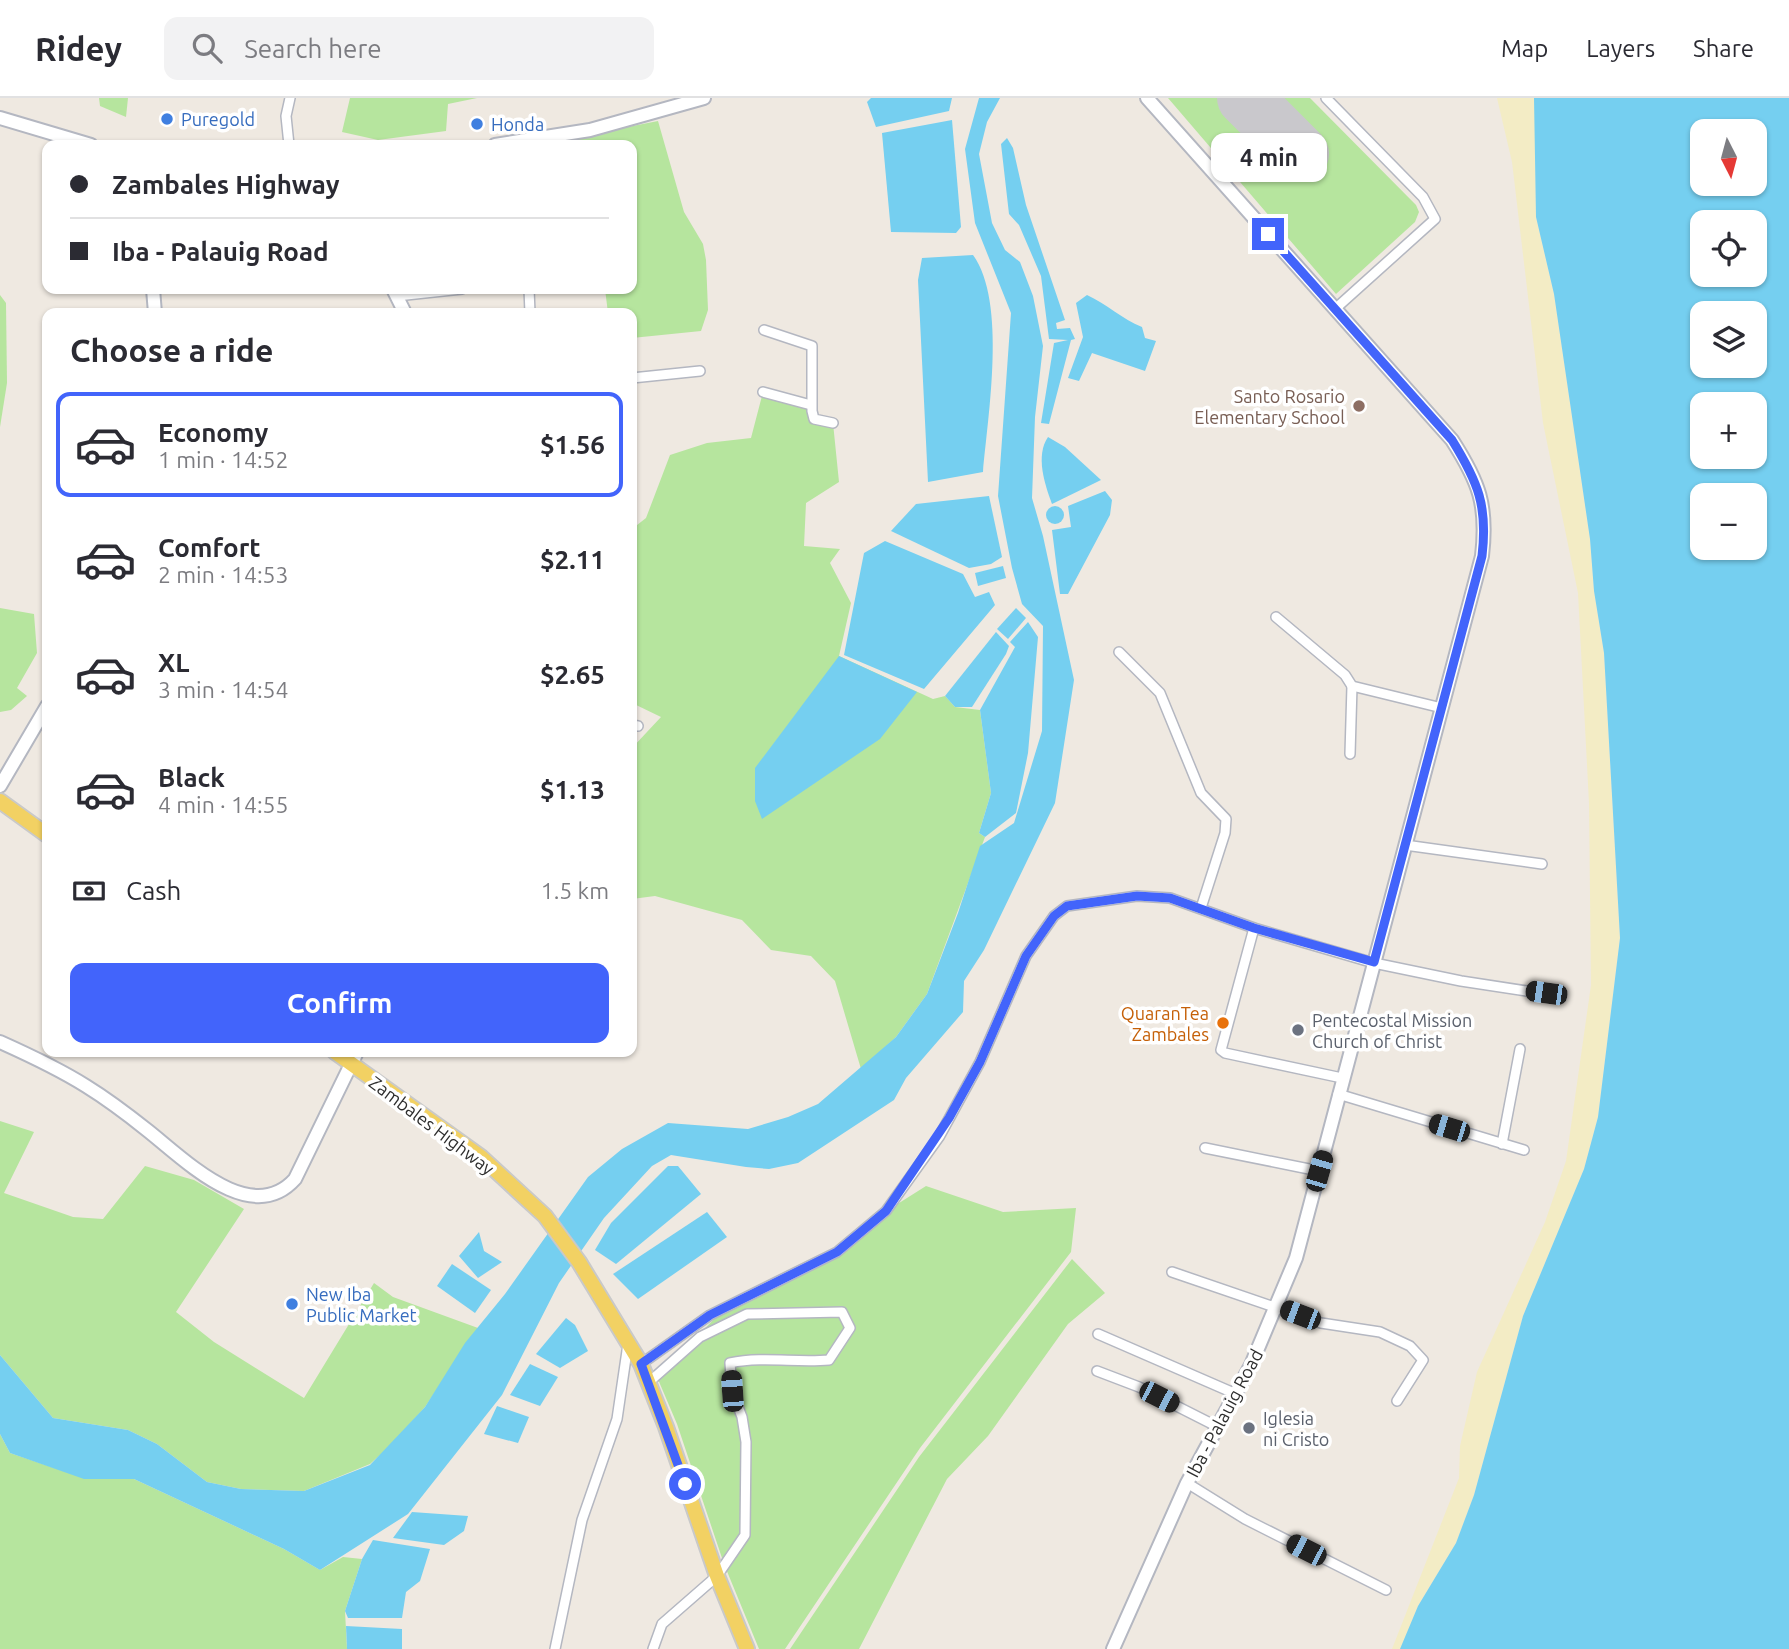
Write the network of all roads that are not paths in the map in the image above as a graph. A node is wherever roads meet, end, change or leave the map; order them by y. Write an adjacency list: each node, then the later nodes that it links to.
1 (290, 98): 7 (street)
2 (704, 98): 8 (main road)
3 (1147, 98): 9 (main road, Iba - Palauig Road)
4 (1326, 98): 9 (street)
5 (0, 118): 6 (main road)
6 (74, 140)
7 (288, 140)
8 (527, 140)
9 (1335, 309): 19 (main road, Iba - Palauig Road)
10 (764, 330): 14 (street)
11 (700, 371): 12 (street)
12 (637, 377)
13 (763, 392): 14 (street)
14 (811, 405): 15 (street)
15 (832, 423)
16 (1276, 617): 18 (street)
17 (1119, 652): 27 (street)
18 (1352, 686): 19 (street); 21 (street)
19 (1442, 708): 25 (main road, Iba - Palauig Road)
20 (42, 715): 22 (main road)
21 (1350, 754)
22 (0, 786)
23 (0, 802): 24 (main road)
24 (42, 831)
25 (1405, 845): 26 (street); 29 (main road, Iba - Palauig Road)
26 (1542, 864)
27 (1201, 908): 28 (street); 44 (street)
28 (1254, 928): 29 (street); 34 (street)
29 (1374, 962): 30 (street); 34 (main road, Iba - Palauig Road)
30 (1546, 993)
31 (0, 1042): 33 (main road)
32 (1520, 1049): 36 (street)
33 (354, 1059): 43 (main road, Zambales Highway)
34 (1342, 1078): 35 (main road, Iba - Palauig Road)
35 (1338, 1094): 36 (street); 39 (main road, Iba - Palauig Road)
36 (1502, 1144): 38 (street)
37 (1205, 1148): 39 (street)
38 (1524, 1150)
39 (1319, 1171): 41 (main road, Iba - Palauig Road)
40 (1172, 1272): 41 (street)
41 (1278, 1306): 47 (main road, Iba - Palauig Road); 48 (street)
42 (1098, 1334): 47 (street)
43 (629, 1342): 44 (main road, Zambales Highway); 53 (street)
44 (641, 1364): 46 (main road, Zambales Highway)
45 (1097, 1371): 49 (street)
46 (648, 1383): 51 (main road, Zambales Highway); 51 (street)
47 (1236, 1394): 49 (main road, Iba - Palauig Road)
48 (1398, 1401)
49 (1218, 1427): 50 (main road, Iba - Palauig Road)
50 (1187, 1483): 52 (street); 56 (main road, Iba - Palauig Road)
51 (717, 1576): 54 (street); 55 (main road, Zambales Highway)
52 (1386, 1590)
53 (555, 1649)
54 (653, 1649)
55 (747, 1649)
56 (1113, 1649)

